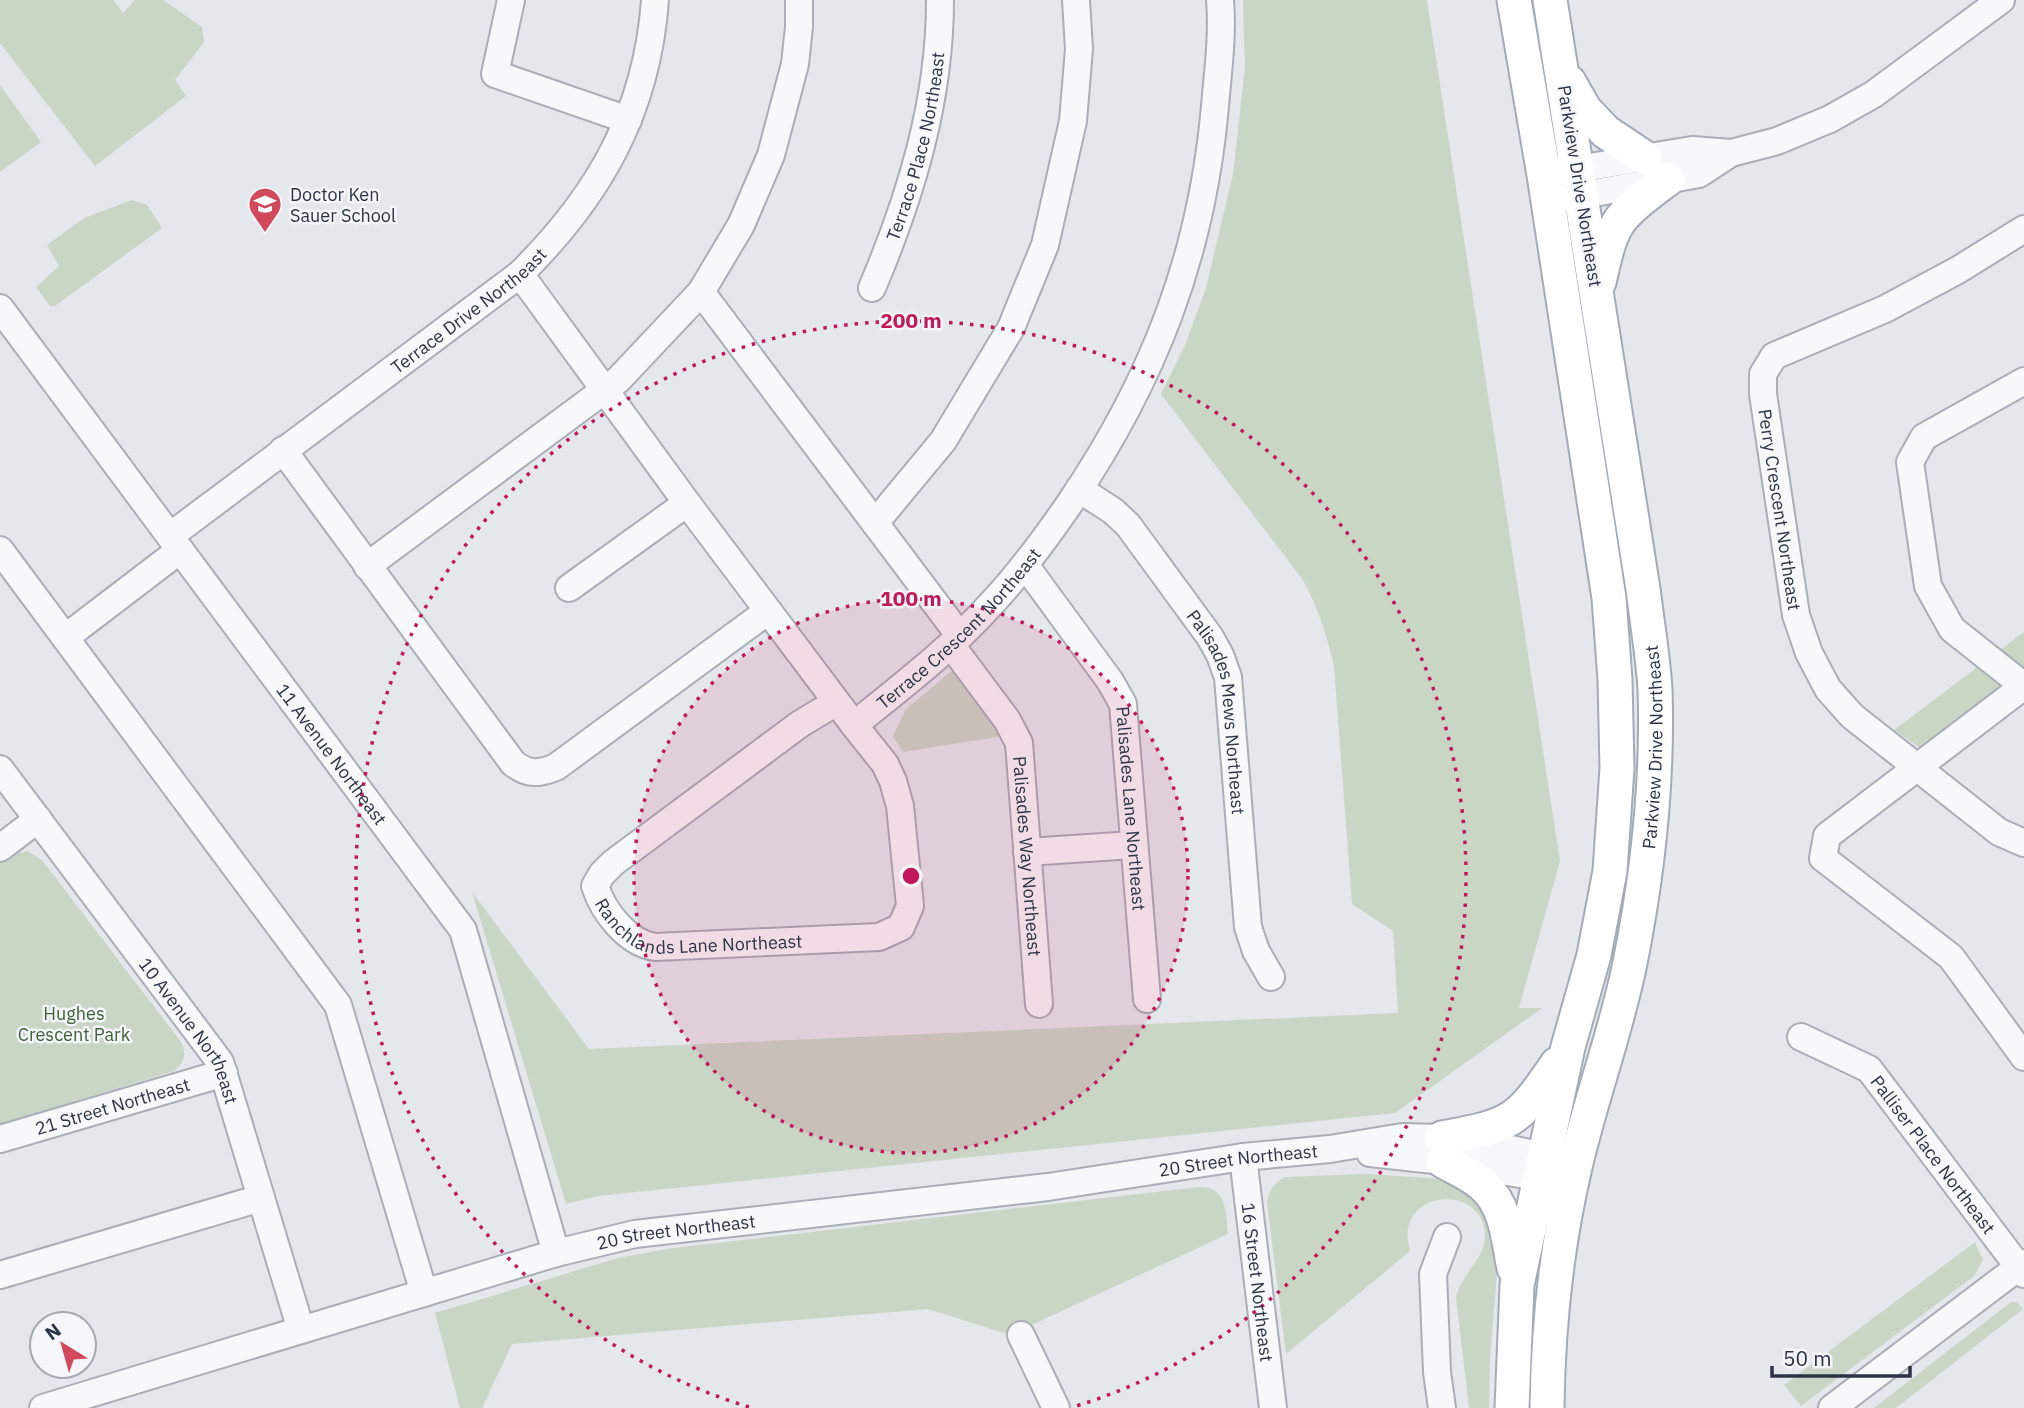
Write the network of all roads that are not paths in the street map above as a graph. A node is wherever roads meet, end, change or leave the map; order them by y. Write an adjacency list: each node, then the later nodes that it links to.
1 (511, 0): 11 (street)
2 (655, 0): 11 (street, Terrace Drive Northeast)
3 (800, 0): 19 (street)
4 (940, 0): 17 (street, Terrace Place Northeast)
5 (1076, 0): 26 (street)
6 (1220, 0): 24 (street, Terrace Crescent Northeast)
7 (1514, 0): 14 (main road, Parkview Drive Northeast)
8 (1550, 0): 10 (main road, Parkview Drive Northeast)
9 (2001, 0): 12 (street)
10 (1562, 69): 12 (main road); 13 (main road, Parkview Drive Northeast)
11 (628, 120): 16 (street, Terrace Drive Northeast)
12 (1657, 169): 13 (street); 18 (main road)
13 (1580, 182): 14 (street); 18 (main road, Parkview Drive Northeast)
14 (1546, 188): 49 (main road, Parkview Drive Northeast)
15 (2024, 229): 38 (street, Perry Crescent Northeast)
16 (520, 274): 22 (street); 23 (street, Terrace Drive Northeast)
17 (872, 288)
18 (1597, 288): 56 (main road, Parkview Drive Northeast)
19 (701, 292): 22 (street); 26 (street, Palisades Way Northeast)
20 (0, 308): 27 (street, 11 Avenue Northeast)
21 (2024, 381): 35 (street)
22 (604, 390): 25 (street); 30 (street)
23 (283, 450): 27 (street, Terrace Drive Northeast); 30 (street)
24 (1079, 489): 29 (street, Terrace Crescent Northeast); 45 (street, Palisades Mews Northeast)
25 (687, 503): 31 (street); 32 (street)
26 (875, 523): 34 (street, Palisades Way Northeast)
27 (175, 543): 33 (street, Terrace Drive Northeast); 59 (street, 11 Avenue Northeast)
28 (0, 550): 33 (street)
29 (1025, 565): 34 (street, Terrace Crescent Northeast); 42 (street, Palisades Lane Northeast)
30 (367, 566): 32 (street)
31 (569, 588)
32 (768, 611): 36 (street)
33 (65, 637): 63 (street)
34 (955, 640): 37 (street, Terrace Crescent Northeast); 44 (street, Palisades Way Northeast)
35 (2024, 686): 38 (street)
36 (835, 703): 37 (street); 37 (street, Ranchlands Lane Northeast)
37 (854, 725)
38 (1917, 768): 41 (street, Perry Crescent Northeast); 50 (street)
39 (0, 769): 40 (street, 10 Avenue Northeast)
40 (38, 820): 43 (street); 51 (street, 10 Avenue Northeast)
41 (2024, 843)
42 (1133, 845): 44 (street); 46 (street, Palisades Lane Northeast)
43 (0, 848)
44 (1027, 852): 47 (street, Palisades Way Northeast)
45 (1271, 977)
46 (1147, 999)
47 (1039, 1004)
48 (1801, 1037): 60 (street, Palliser Place Northeast)
49 (1568, 1047): 53 (main road); 55 (main road, Parkview Drive Northeast)
50 (2024, 1057)
51 (224, 1073): 52 (street, 21 Street Northeast); 57 (street, 10 Avenue Northeast)
52 (0, 1139)
53 (1443, 1150): 54 (street, 20 Street Northeast); 55 (street, 20 Street Northeast); 62 (main road)
54 (1243, 1157): 59 (street, 20 Street Northeast); 68 (street, 16 Street Northeast)
55 (1541, 1166): 56 (street, 20 Street Northeast); 62 (main road, Parkview Drive Northeast)
56 (1573, 1174): 71 (main road, Parkview Drive Northeast)
57 (261, 1198): 61 (street); 64 (street, 10 Avenue Northeast)
58 (1447, 1237): 69 (street)
59 (556, 1253): 63 (street, 20 Street Northeast)
60 (2022, 1268): 72 (street)
61 (0, 1275)
62 (1517, 1285): 70 (main road, Parkview Drive Northeast)
63 (424, 1293): 64 (street, 20 Street Northeast)
64 (301, 1330): 66 (street, 20 Street Northeast)
65 (1021, 1335): 67 (street)
66 (43, 1408)
67 (1056, 1408)
68 (1273, 1408)
69 (1442, 1408)
70 (1512, 1408)
71 (1547, 1408)
72 (1832, 1408)

